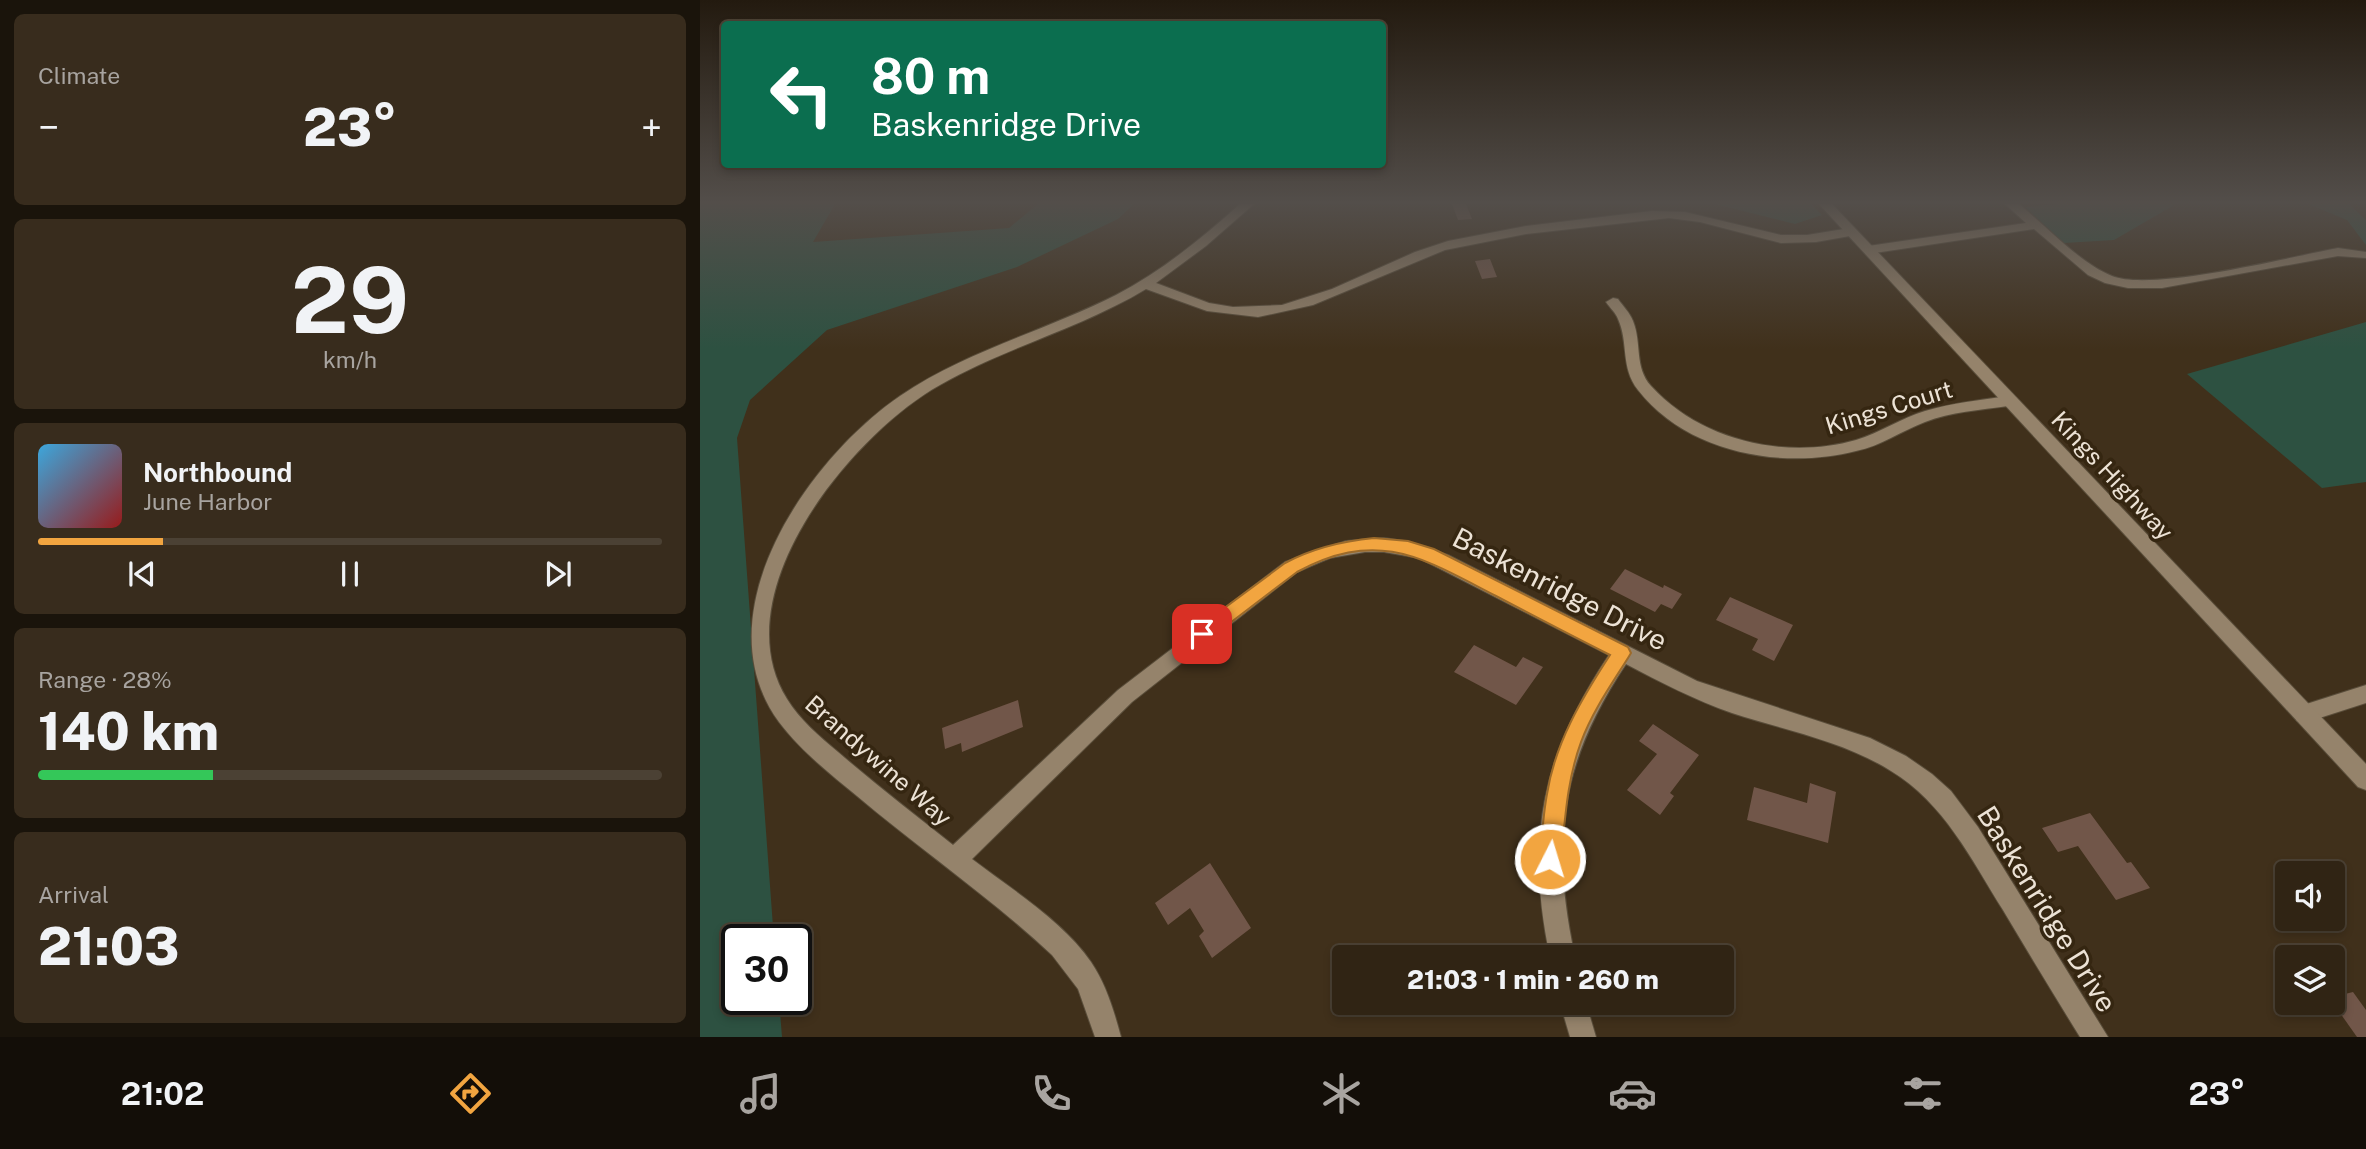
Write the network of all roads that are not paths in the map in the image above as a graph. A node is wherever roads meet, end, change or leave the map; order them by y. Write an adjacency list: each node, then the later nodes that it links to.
1 (1192, 252): 8 (street, Brandywine Way)
2 (1426, 252): 8 (street)
3 (1870, 252): 10 (street, Kings Highway)
4 (2069, 252): 5 (street)
5 (2336, 252)
6 (2341, 252): 7 (street)
7 (2362, 255)
8 (1146, 284): 15 (street, Brandywine Way)
9 (1613, 302): 10 (street, Kings Court)
10 (2008, 401): 13 (street, Kings Highway)
11 (1622, 653): 15 (street, Baskenridge Drive); 16 (street); 20 (street, Baskenridge Drive)
12 (2366, 694): 13 (street)
13 (2304, 714): 14 (street, Kings Highway)
14 (2366, 780)
15 (955, 859): 18 (street, Brandywine Way)
16 (1560, 945)
17 (1577, 1015): 19 (street)
18 (1108, 1037)
19 (1583, 1037)
20 (2095, 1037)

